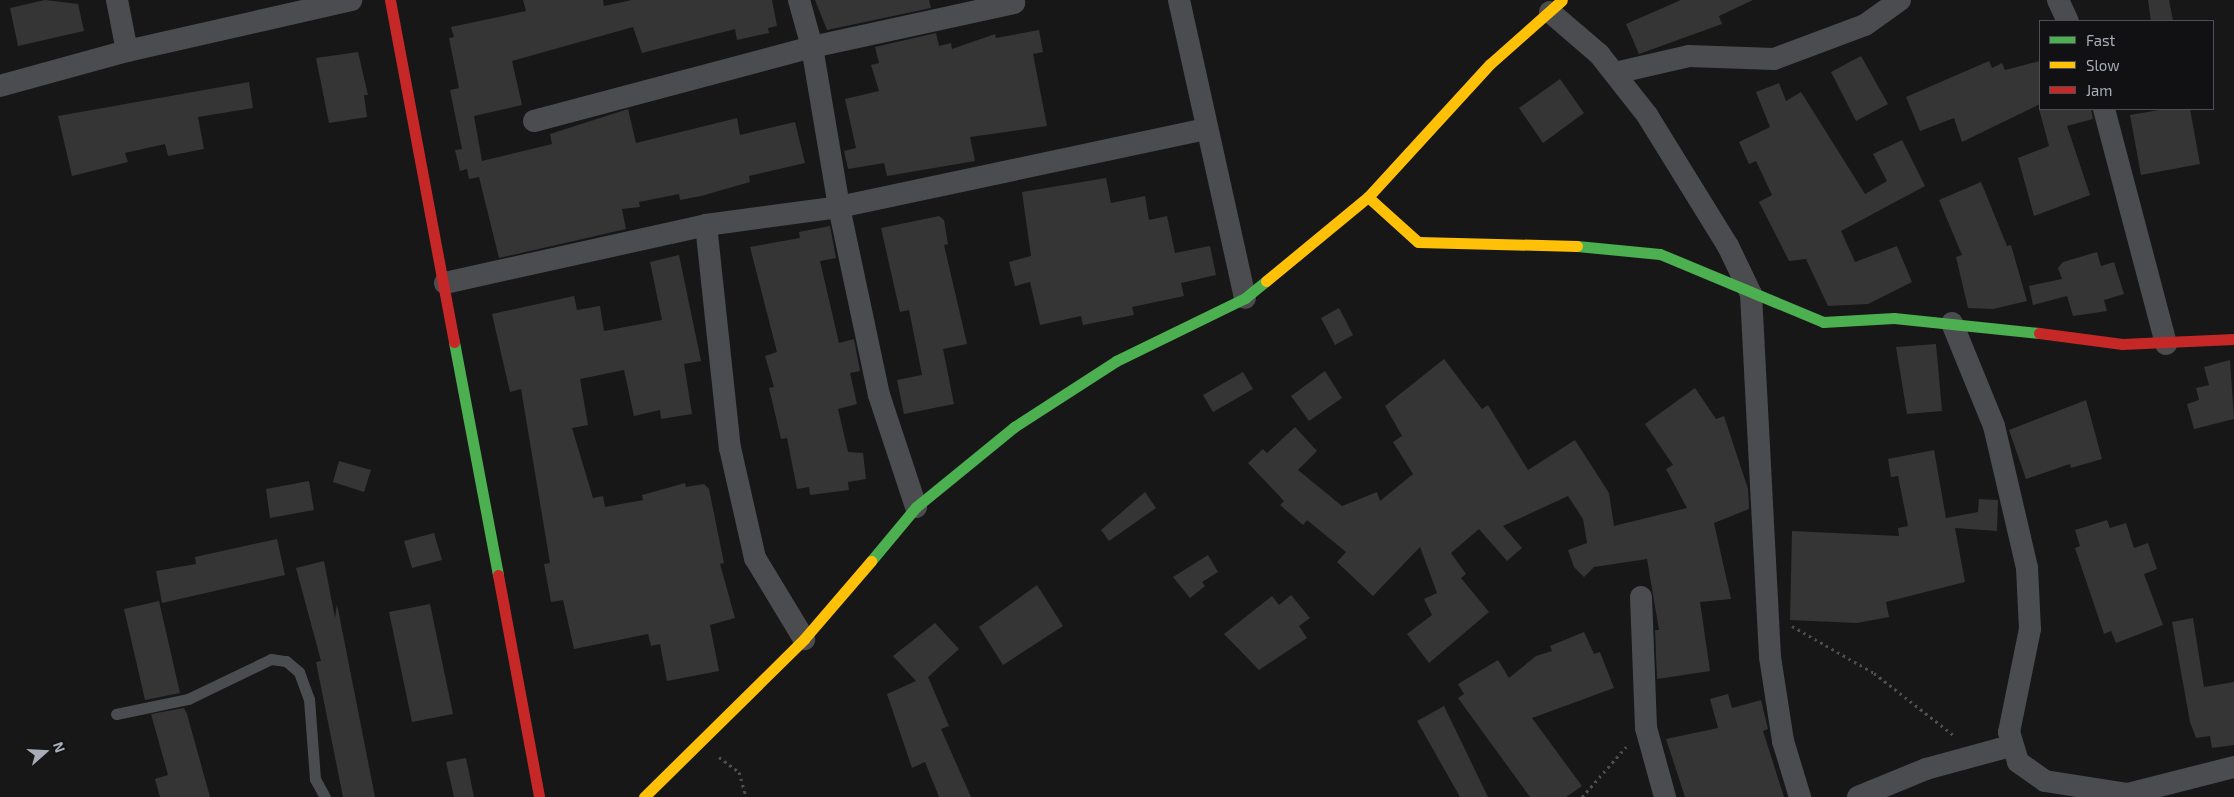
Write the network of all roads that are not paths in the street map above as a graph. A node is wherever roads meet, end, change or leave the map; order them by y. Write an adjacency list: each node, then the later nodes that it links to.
1 (117, 0): 12 (street)
2 (351, 0): 12 (street)
3 (390, 0): 21 (street)
4 (799, 0): 11 (street)
5 (1179, 0): 17 (street)
6 (1900, 0): 13 (street)
7 (2058, 0): 10 (street)
8 (1014, 3): 11 (street)
9 (1556, 6): 13 (street); 18 (street)
10 (2068, 20)
11 (812, 46): 16 (street); 19 (street)
12 (127, 51): 14 (street)
13 (1615, 73): 22 (street)
14 (0, 86)
15 (2104, 110): 26 (street)
16 (534, 121)
17 (1206, 129): 19 (street); 23 (street)
18 (1368, 197): 22 (street); 23 (street)
19 (839, 207): 20 (street); 27 (street)
20 (706, 225): 21 (street); 29 (street)
21 (445, 284): 34 (street)
22 (1751, 294): 24 (street); 37 (street)
23 (1245, 298): 27 (street)
24 (1952, 323): 26 (street); 31 (street)
25 (2234, 339): 26 (street)
26 (2166, 344)
27 (916, 507): 29 (street)
28 (1641, 598): 36 (street)
29 (804, 639): 35 (street)
30 (116, 714): 33 (lane)
31 (2010, 746): 32 (street); 38 (street)
32 (2234, 767)
33 (325, 797)
34 (539, 797)
35 (644, 797)
36 (1665, 797)
37 (1800, 797)
38 (1858, 797)

